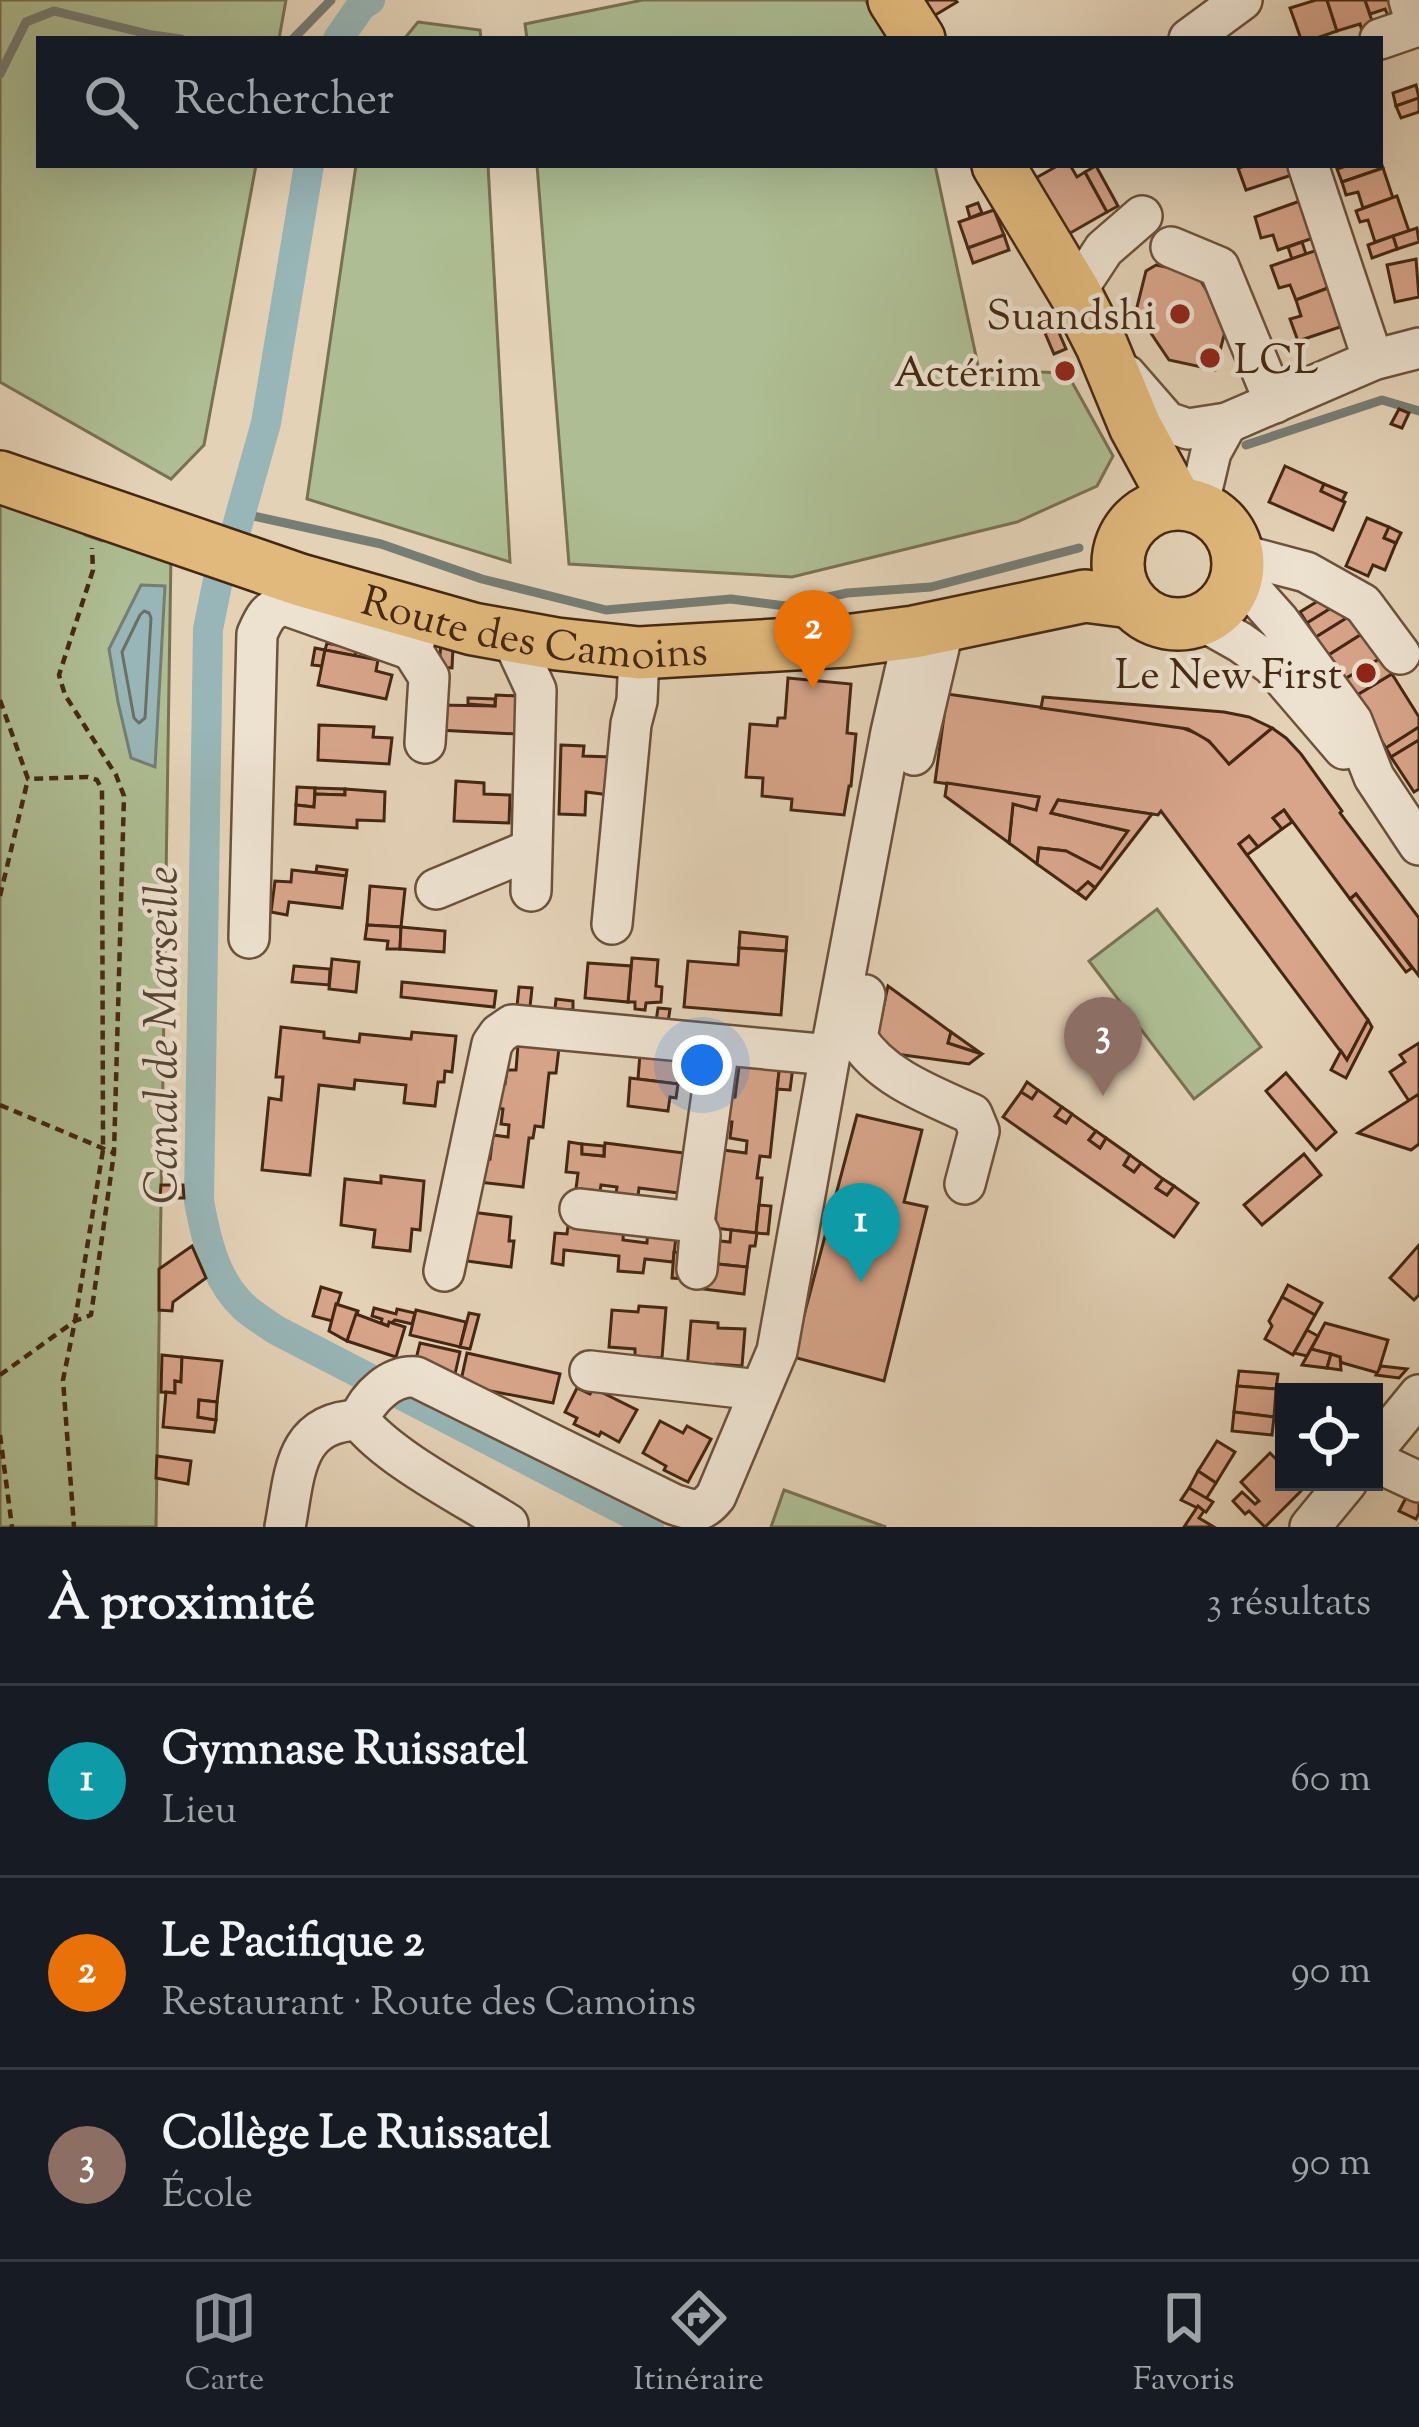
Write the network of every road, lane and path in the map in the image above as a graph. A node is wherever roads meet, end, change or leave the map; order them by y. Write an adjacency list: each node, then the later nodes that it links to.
1 (895, 0): 3 (main road)
2 (1242, 0): 4 (street)
3 (917, 36)
4 (1193, 36)
5 (1309, 168): 12 (street)
6 (1012, 169): 9 (main road)
7 (1142, 217): 9 (street)
8 (1171, 247): 13 (street)
9 (1075, 293): 10 (main road)
10 (1102, 346): 14 (street); 16 (main road)
11 (1419, 348): 12 (street)
12 (1373, 360): 13 (street)
13 (1275, 403): 14 (street)
14 (1227, 423): 16 (street)
15 (0, 478): 17 (main road, Route des Camoins)
16 (1173, 508): 18 (main road); 19 (main road)
17 (102, 513): 22 (main road, Route des Camoins); 41 (path)
18 (1238, 564): 20 (main road); 25 (street); 28 (street)
19 (1111, 588): 20 (main road); 21 (main road, Route des Camoins)
20 (1201, 620): 28 (street)
21 (929, 629): 24 (main road, Route des Camoins); 38 (street); 42 (street)
22 (417, 632): 23 (main road, Route des Camoins); 27 (street); 36 (street)
23 (511, 636): 24 (main road, Route des Camoins); 31 (street)
24 (639, 652): 35 (street)
25 (1400, 654)
26 (0, 700): 29 (path)
27 (425, 743)
28 (1374, 777): 30 (street)
29 (28, 779): 34 (path); 40 (path)
30 (1419, 844)
31 (530, 850): 32 (street); 33 (street)
32 (436, 890)
33 (531, 891)
34 (0, 896)
35 (612, 924)
36 (249, 938)
37 (719, 1045): 38 (street); 44 (street); 46 (street)
38 (830, 1054): 50 (street)
39 (0, 1105): 40 (path)
40 (104, 1150): 41 (path); 47 (path)
41 (114, 1153): 47 (path)
42 (965, 1184)
43 (580, 1209): 44 (street)
44 (694, 1222): 45 (street)
45 (698, 1269)
46 (444, 1270)
47 (75, 1322): 49 (path); 61 (path)
48 (590, 1371): 50 (street)
49 (0, 1375)
50 (759, 1390): 52 (street)
51 (1419, 1395): 54 (street)
52 (370, 1404): 59 (street); 62 (street)
53 (0, 1435): 56 (path)
54 (1383, 1439)
55 (1383, 1465): 57 (street)
56 (3, 1482): 60 (path)
57 (1419, 1482)
58 (1340, 1491): 63 (street)
59 (508, 1524)
60 (12, 1527)
61 (74, 1527)
62 (285, 1527)
63 (1310, 1527)

